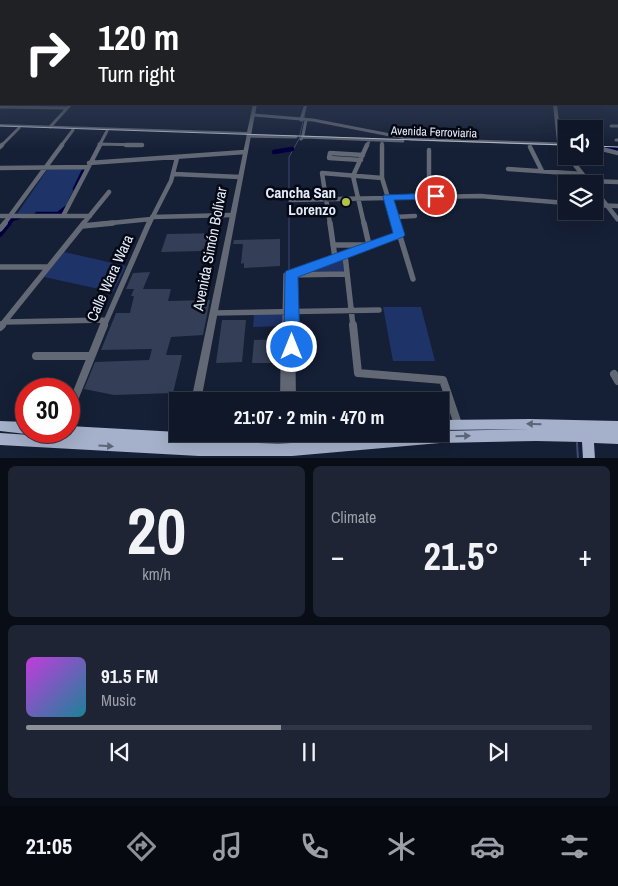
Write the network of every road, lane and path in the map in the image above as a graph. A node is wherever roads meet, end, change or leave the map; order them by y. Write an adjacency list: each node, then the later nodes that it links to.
1 (16, 106): 6 (street)
2 (255, 106): 9 (street, Avenida Simón Bolívar)
3 (307, 106): 10 (street)
4 (308, 106): 8 (street)
5 (555, 106): 11 (street)
6 (34, 108): 7 (street)
7 (67, 108): 15 (street)
8 (307, 113)
9 (253, 115): 10 (street, Avenida Ferroviaria); 19 (street, Avenida Simón Bolívar)
10 (303, 120): 21 (street, Avenida Ferroviaria); 25 (street, Avenida Ferroviaria)
11 (558, 122)
12 (0, 126): 15 (street); 16 (street)
13 (611, 126): 14 (street)
14 (618, 126)
15 (50, 127): 19 (street)
16 (19, 128): 17 (street); 27 (street)
17 (73, 130): 18 (street); 39 (street)
18 (107, 131): 19 (street); 23 (street)
19 (249, 134): 20 (street); 31 (street, Avenida Simón Bolívar)
20 (296, 137)
21 (382, 138): 26 (street, Avenida Ferroviaria); 46 (street)
22 (370, 141): 33 (street)
23 (99, 144): 24 (street); 36 (street)
24 (142, 145)
25 (558, 146)
26 (558, 146)
27 (0, 147)
28 (530, 147): 41 (street)
29 (603, 149): 32 (street)
30 (428, 150): 50 (street)
31 (245, 152): 34 (street); 44 (street, Avenida Simón Bolívar)
32 (618, 153)
33 (363, 155): 35 (street); 35 (street)
34 (178, 158): 36 (street); 42 (street, Calle Wara Wara)
35 (360, 160): 45 (street)
36 (89, 165): 39 (street); 63 (street)
37 (575, 165): 43 (street)
38 (0, 168): 39 (street)
39 (43, 169): 62 (street)
40 (508, 169): 41 (street)
41 (542, 171): 43 (street)
42 (174, 174): 44 (street); 67 (street, Calle Wara Wara)
43 (582, 174)
44 (240, 176): 60 (street, Avenida Simón Bolívar)
45 (353, 176): 46 (street); 52 (street); 53 (street)
46 (382, 178): 51 (street)
47 (603, 182): 48 (street)
48 (618, 182)
49 (109, 192): 64 (street)
50 (436, 196): 51 (street); 56 (street)
51 (388, 197): 52 (street); 66 (street)
52 (358, 198): 53 (street); 73 (street)
53 (326, 199): 54 (street); 72 (street)
54 (291, 200)
55 (603, 201): 58 (street)
56 (558, 202)
57 (603, 205): 58 (street)
58 (606, 205): 59 (street); 68 (street)
59 (618, 206)
60 (232, 215): 67 (street); 84 (street, Avenida Simón Bolívar)
61 (0, 216): 62 (street)
62 (10, 216): 63 (street); 70 (street)
63 (63, 216): 64 (street)
64 (90, 216): 69 (street)
65 (415, 216): 66 (street)
66 (395, 217): 71 (street)
67 (152, 218): 69 (street); 85 (street, Calle Wara Wara)
68 (618, 220)
69 (82, 226): 77 (street)
70 (0, 229)
71 (399, 235): 73 (street); 80 (street)
72 (333, 245): 73 (street); 75 (street)
73 (369, 245): 74 (street)
74 (345, 255): 75 (street); 78 (street)
75 (335, 258): 79 (street)
76 (0, 267): 77 (street)
77 (48, 267): 86 (street)
78 (347, 274): 79 (street); 81 (street)
79 (288, 275): 83 (street)
80 (414, 279)
81 (350, 310): 82 (street); 83 (street); 94 (street)
82 (379, 310)
83 (289, 311): 84 (street); 91 (street); 92 (street)
84 (212, 313): 90 (street, Avenida Simón Bolívar)
85 (106, 320): 86 (street); 88 (street, Calle Wara Wara)
86 (2, 324)
87 (36, 356): 88 (street)
88 (90, 356): 89 (street, Calle Wara Wara)
89 (80, 383)
90 (198, 392)
91 (284, 392)
92 (292, 392)
93 (449, 424): 94 (main road)
94 (458, 424): 95 (main road, one-way to 94)
95 (582, 425): 98 (main road); 102 (main road)
96 (0, 426): 97 (main road)
97 (15, 427)
98 (618, 427)
99 (80, 437): 106 (main road)
100 (449, 437): 102 (main road, one-way to 102)
101 (15, 438): 104 (main road)
102 (588, 438): 103 (main road); 107 (main road)
103 (618, 438)
104 (0, 439)
105 (247, 442): 106 (main road)
106 (188, 445)
107 (589, 458)

